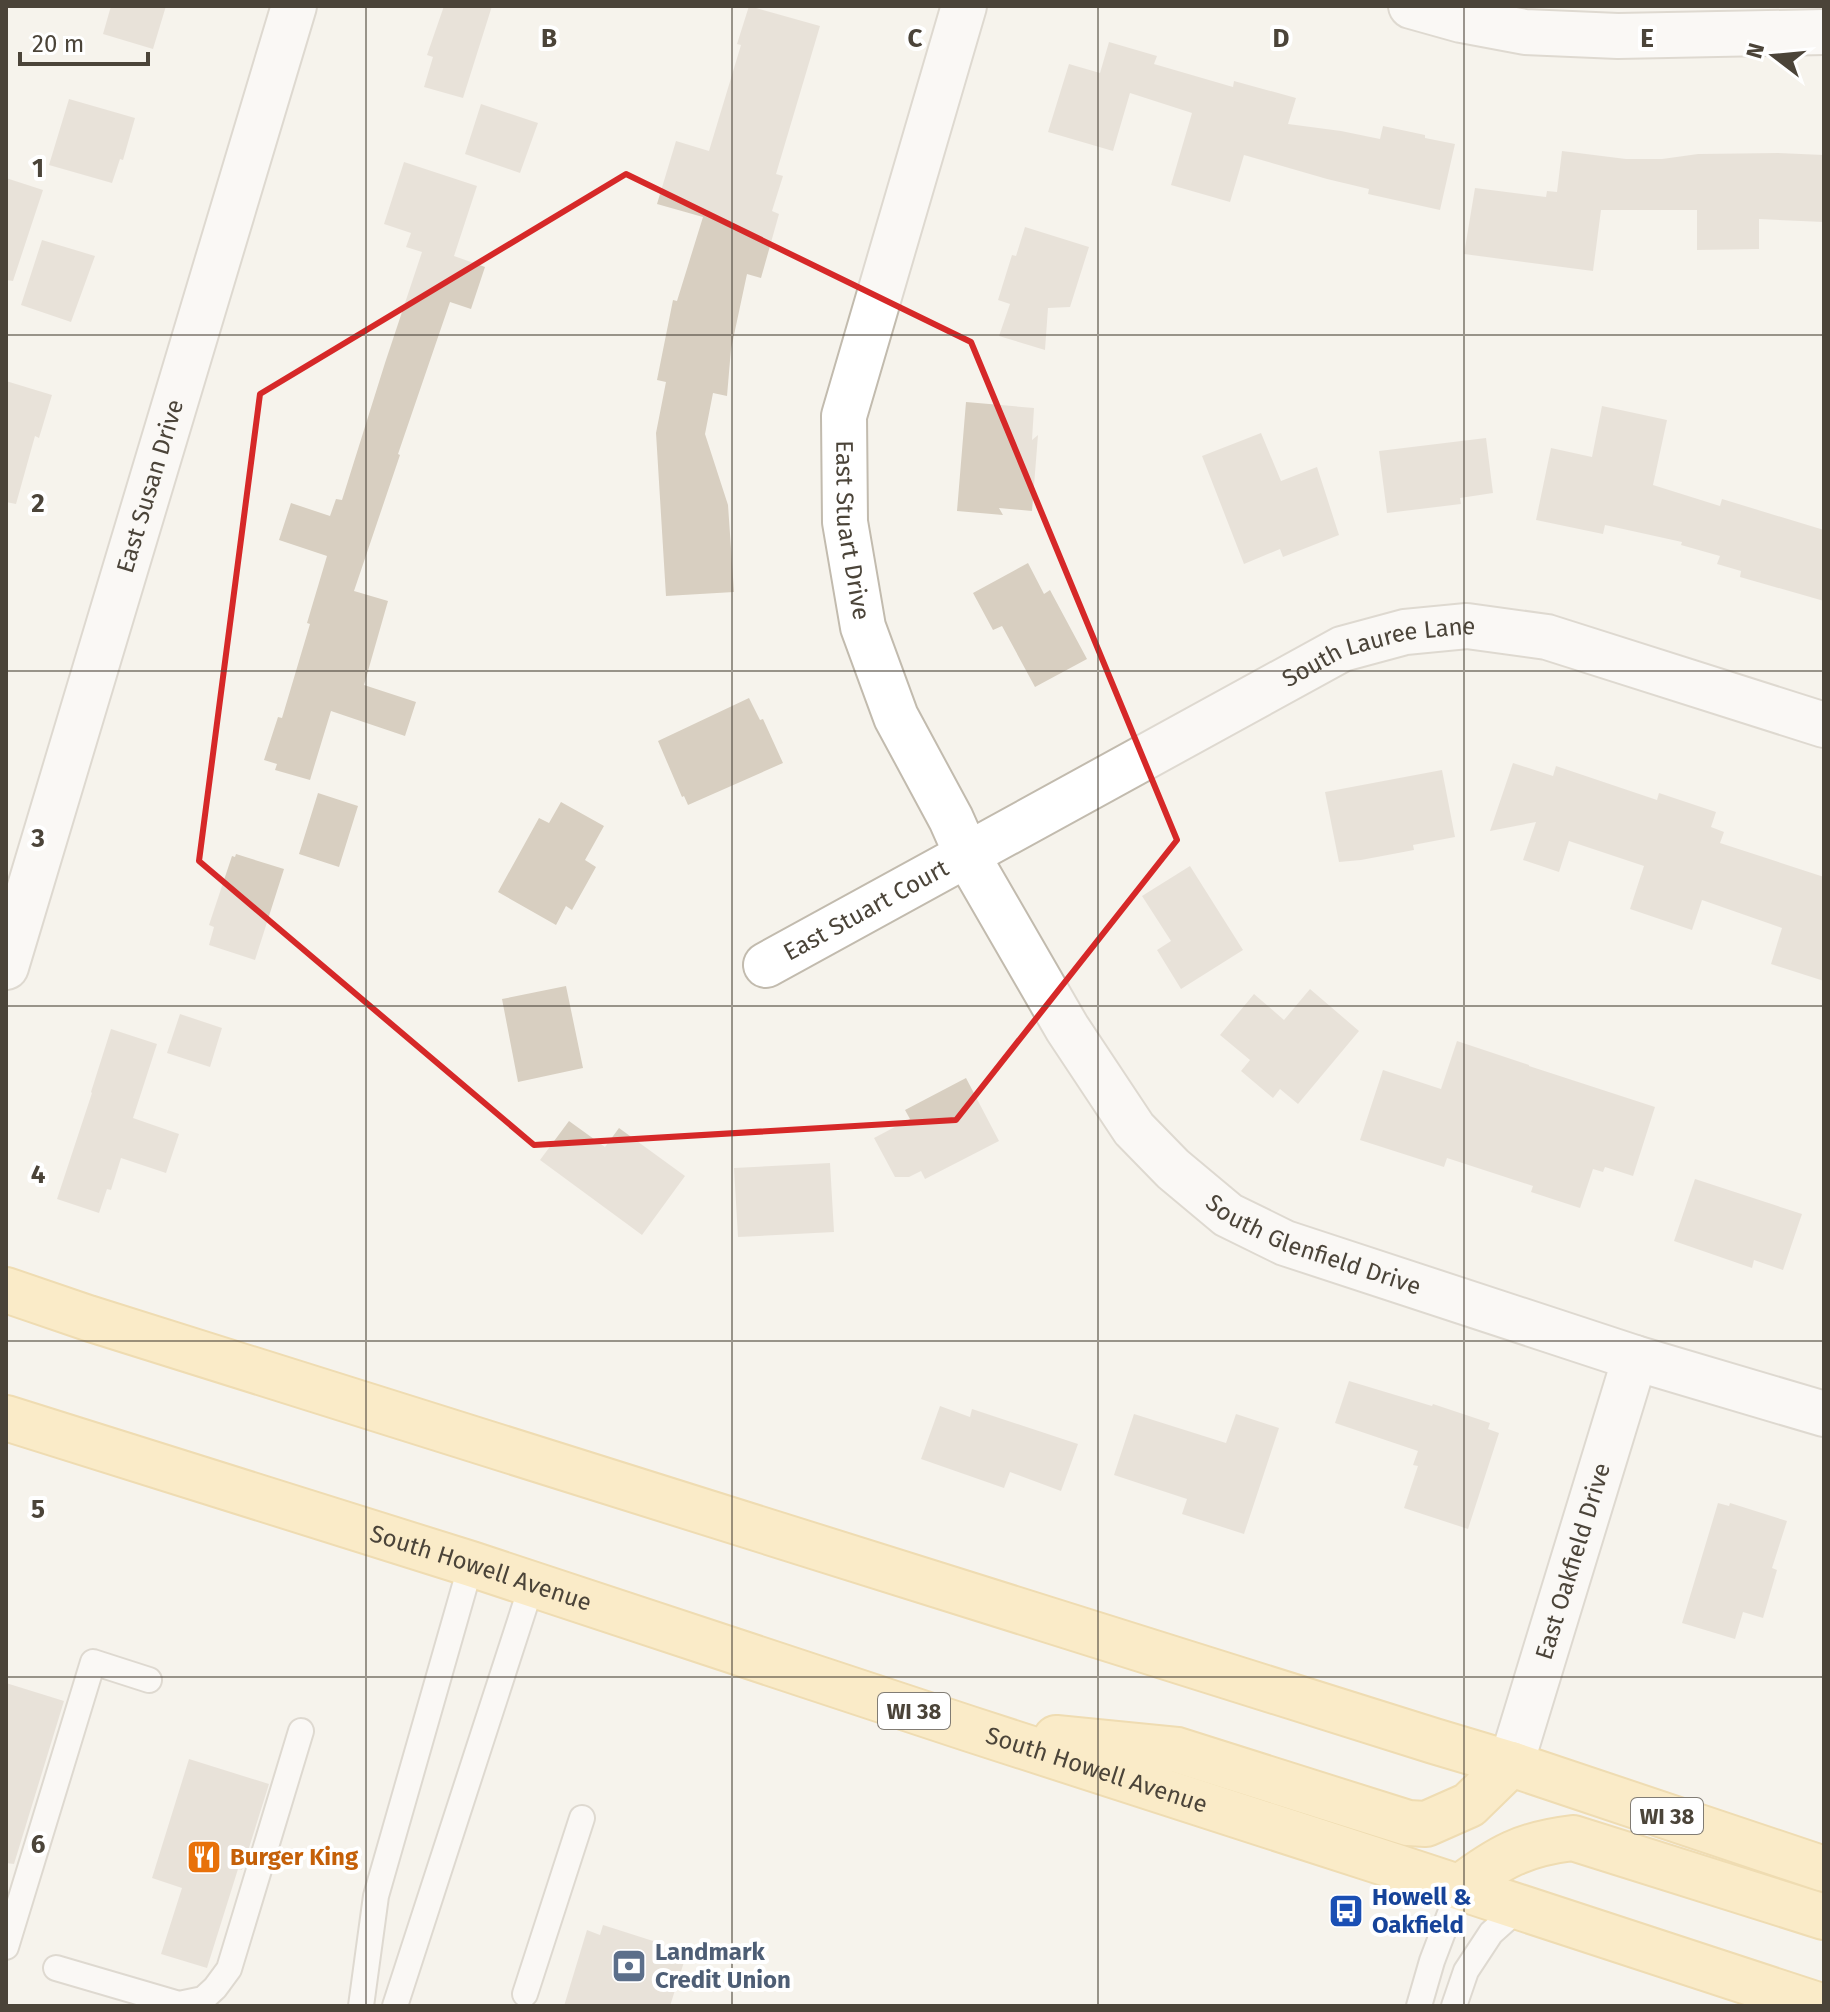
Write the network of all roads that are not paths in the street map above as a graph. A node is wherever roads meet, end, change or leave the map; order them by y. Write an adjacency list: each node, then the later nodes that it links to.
1 (294, 6): 8 (street, East Susan Drive)
2 (964, 6): 6 (street, East Stuart Drive)
3 (1411, 6): 4 (street)
4 (1824, 32)
5 (1824, 725): 6 (street, South Lauree Lane)
6 (967, 855): 7 (street, East Stuart Court); 10 (street, South Glenfield Drive)
7 (766, 965)
8 (6, 967)
9 (6, 1290): 18 (main road, WI 38)
10 (1635, 1358): 11 (street, South Glenfield Drive); 18 (street, East Oakfield Drive)
11 (1824, 1414)
12 (6, 1418): 13 (main road, South Howell Avenue / WI 38)
13 (471, 1564): 14 (main road, South Howell Avenue / WI 38); 29 (lane)
14 (532, 1584): 16 (main road, South Howell Avenue / WI 38); 30 (lane)
15 (149, 1680): 24 (lane)
16 (970, 1729): 18 (main road); 21 (main road, South Howell Avenue / WI 38)
17 (301, 1731): 26 (lane)
18 (1511, 1764): 20 (main road, WI 38)
19 (582, 1818): 28 (lane)
20 (1824, 1869)
21 (1460, 1887): 22 (main road, South Howell Avenue / WI 38); 23 (main road); 31 (lane)
22 (1519, 1908): 25 (main road, South Howell Avenue / WI 38); 32 (lane)
23 (1824, 1917)
24 (6, 1947)
25 (1645, 1948): 27 (main road); 33 (main road, South Howell Avenue / WI 38)
26 (56, 1968)
27 (1824, 1977)
28 (525, 1994)
29 (361, 2006)
30 (395, 2006)
31 (1419, 2006)
32 (1454, 2006)
33 (1821, 2006)

